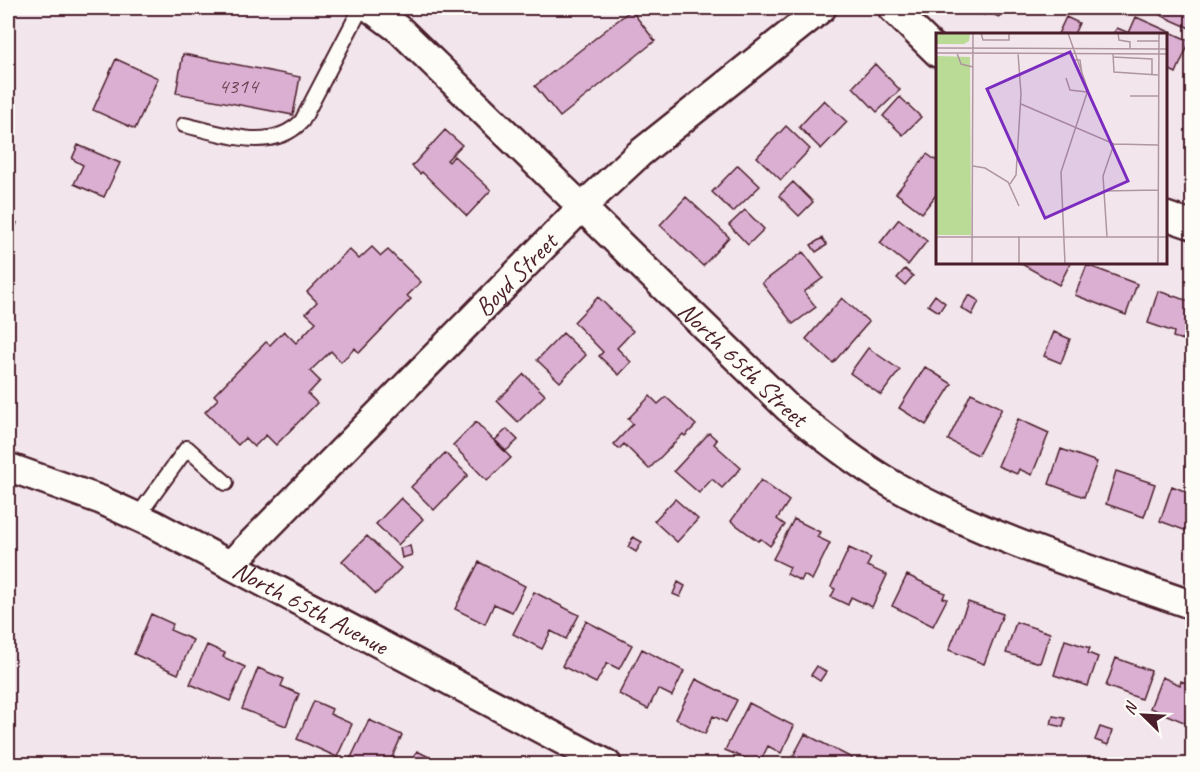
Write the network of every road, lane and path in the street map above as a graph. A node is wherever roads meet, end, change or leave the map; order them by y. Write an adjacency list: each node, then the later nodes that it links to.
1 (361, 8): 6 (lane)
2 (370, 8): 7 (street, North 65th Street)
3 (822, 8): 7 (street, Boyd Street)
4 (892, 8): 5 (street)
5 (936, 51)
6 (184, 125)
7 (582, 207): 11 (street, Boyd Street); 12 (street, North 65th Street)
8 (8, 467): 10 (street, North 65th Avenue)
9 (226, 483): 10 (lane)
10 (137, 516): 11 (street, North 65th Avenue)
11 (231, 564): 13 (street, North 65th Avenue)
12 (1192, 605)
13 (607, 765)

